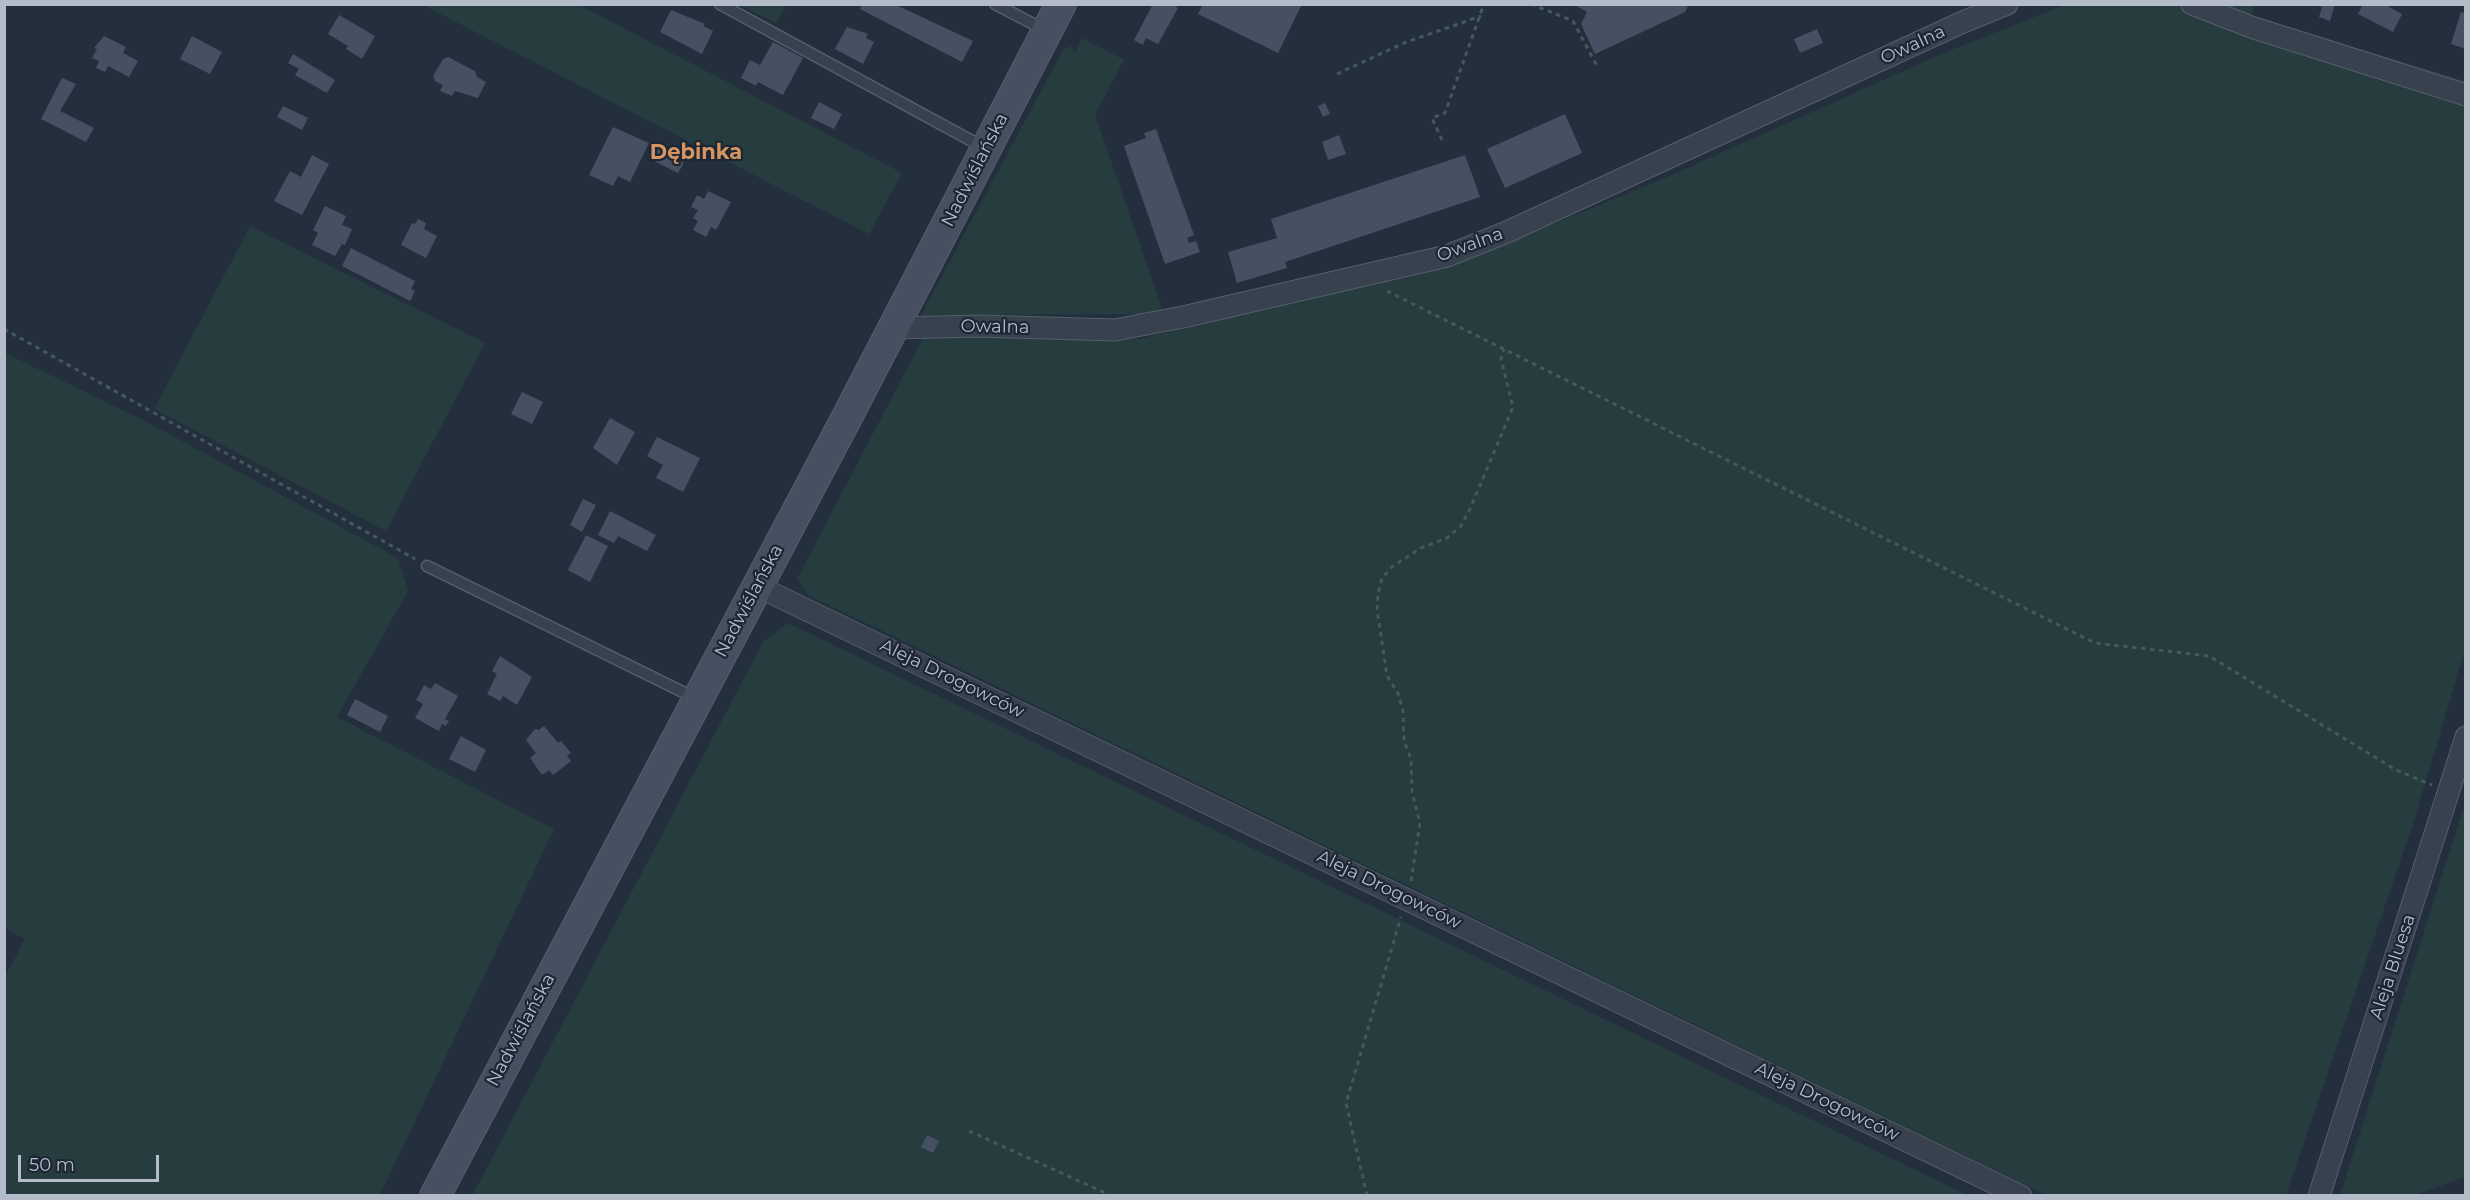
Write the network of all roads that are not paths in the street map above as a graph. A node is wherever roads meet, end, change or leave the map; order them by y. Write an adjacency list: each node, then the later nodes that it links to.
1 (720, 4): 8 (lane)
2 (995, 4): 6 (lane)
3 (1061, 4): 6 (main road, Nadwiślańska)
4 (2007, 4): 9 (street, Owalna)
5 (2192, 4): 7 (street)
6 (1047, 31): 8 (main road, Nadwiślańska)
7 (2466, 95)
8 (986, 148): 9 (main road, Nadwiślańska)
9 (893, 328): 11 (main road, Nadwiślańska)
10 (427, 566): 12 (lane)
11 (757, 586): 12 (main road, Nadwiślańska); 15 (street, Aleja Drogowców)
12 (697, 699): 14 (main road, Nadwiślańska)
13 (2466, 737): 16 (street, Aleja Bluesa)
14 (435, 1196)
15 (2021, 1196)
16 (2319, 1196)

